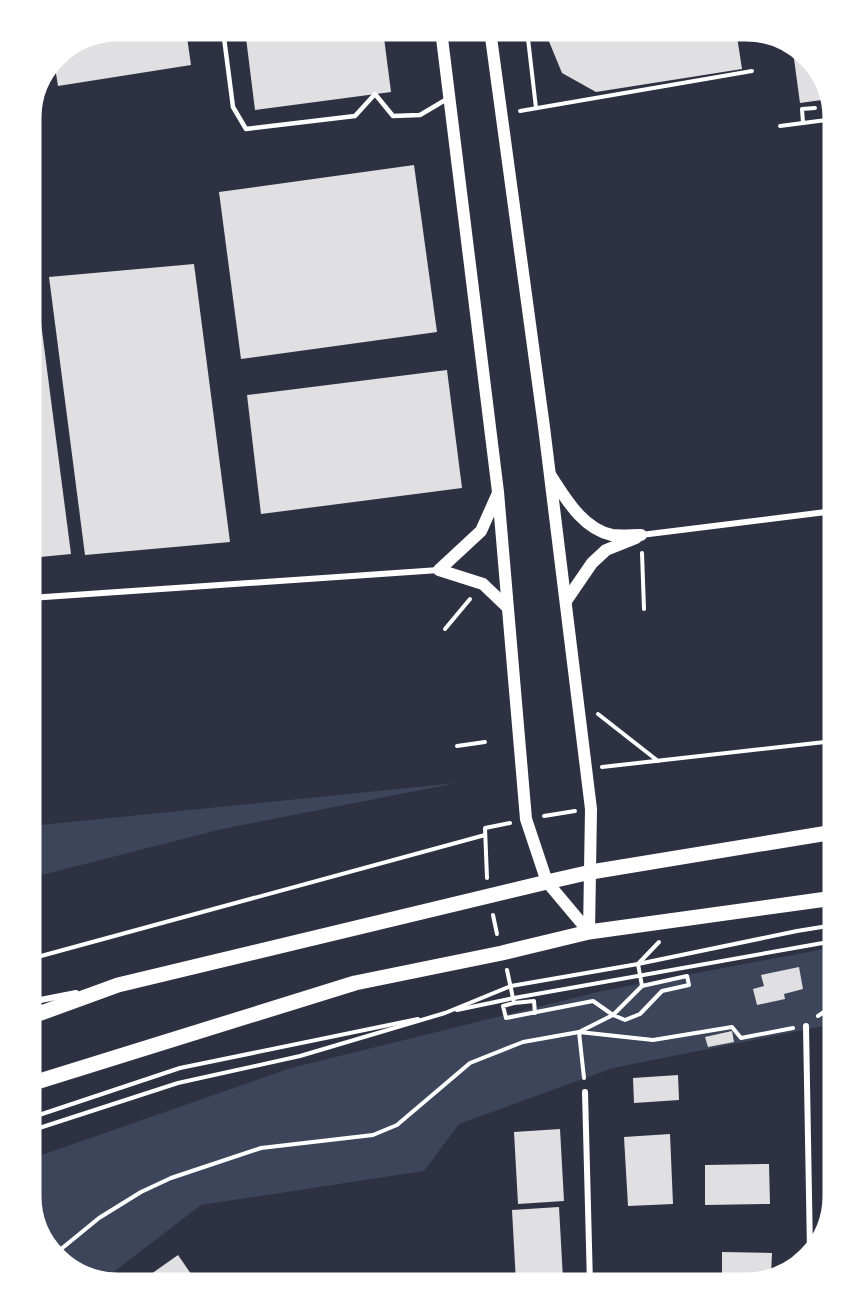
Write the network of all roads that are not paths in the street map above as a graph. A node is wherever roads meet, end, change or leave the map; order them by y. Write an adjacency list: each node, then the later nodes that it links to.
1 (224, 40): 4 (lane)
2 (442, 41): 4 (main road)
3 (491, 41): 5 (main road)
4 (449, 98): 6 (main road)
5 (550, 474): 8 (main road); 11 (main road)
6 (498, 492): 9 (main road); 12 (main road)
7 (824, 512): 8 (street)
8 (641, 535): 11 (main road)
9 (440, 570): 10 (street); 12 (main road)
10 (41, 597)
11 (566, 601): 14 (main road)
12 (507, 607): 15 (main road)
13 (824, 834): 14 (main road)
14 (591, 872): 15 (main road); 17 (main road)
15 (547, 882): 17 (main road); 18 (main road)
16 (824, 899): 17 (main road)
17 (590, 932): 22 (main road)
18 (118, 985): 19 (street); 20 (main road)
19 (41, 1000)
20 (41, 1013)
21 (806, 1026): 24 (street)
22 (41, 1081)
23 (585, 1092): 25 (street)
24 (810, 1239)
25 (590, 1274)

